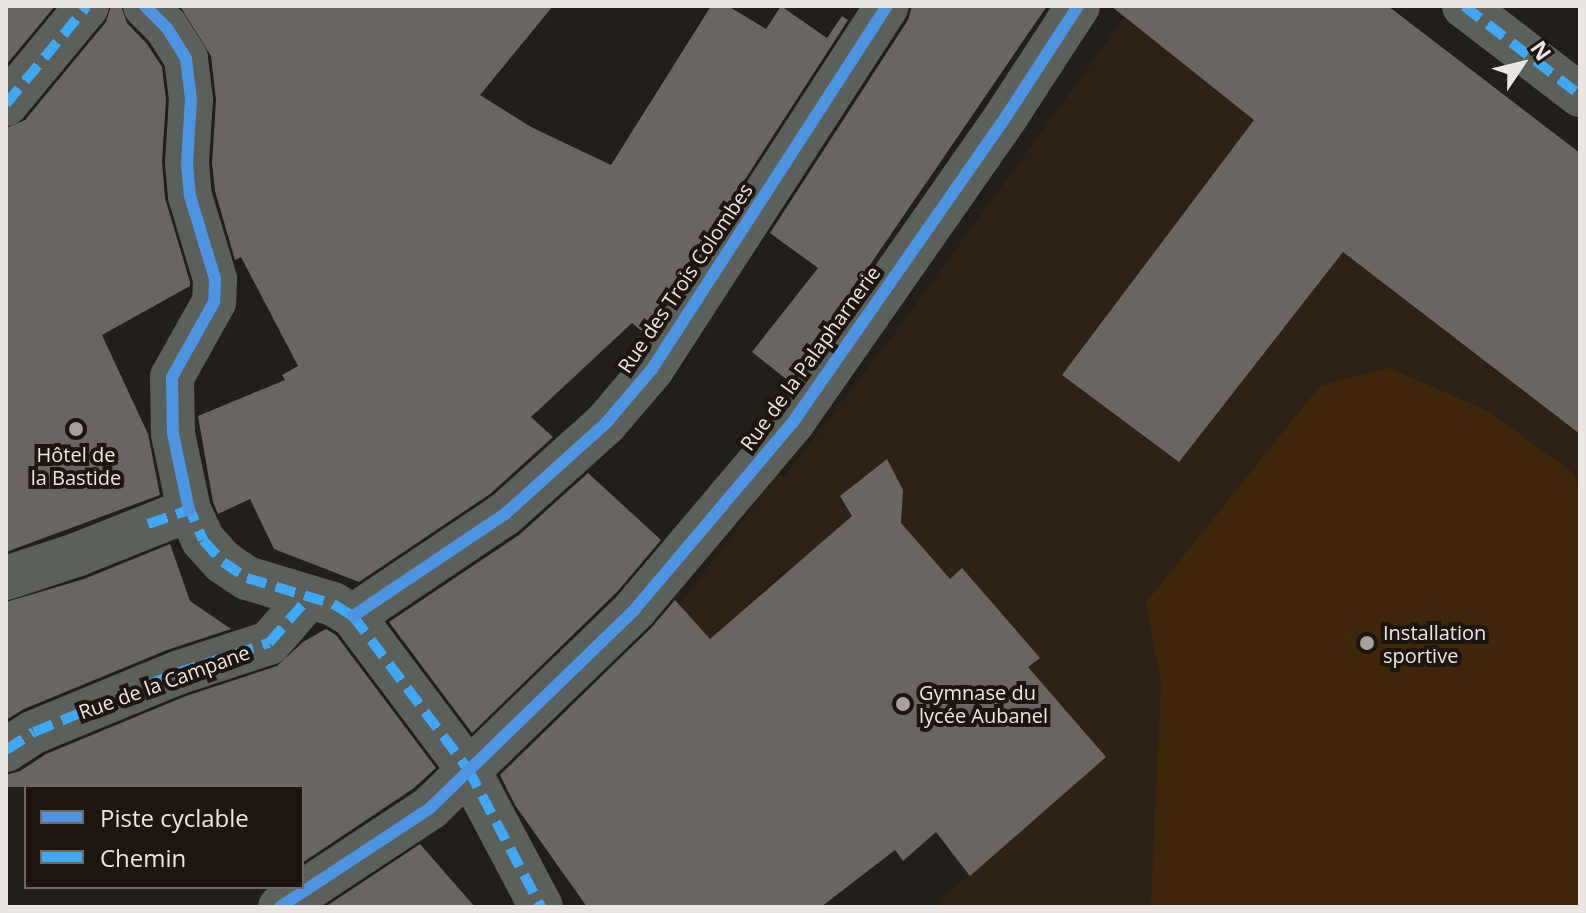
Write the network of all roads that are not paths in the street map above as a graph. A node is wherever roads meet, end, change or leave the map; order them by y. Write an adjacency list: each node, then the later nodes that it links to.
1 (87, 6): 7 (street)
2 (145, 6): 8 (street)
3 (887, 6): 11 (street, Rue des Trois Colombes)
4 (1078, 6): 13 (street, Rue de la Palapharnerie)
5 (1464, 6): 6 (street)
6 (1580, 95)
7 (6, 104)
8 (168, 517): 9 (street); 10 (street)
9 (6, 578)
10 (309, 597): 11 (street); 12 (street, Rue de la Campane)
11 (353, 616): 13 (street)
12 (6, 750)
13 (468, 769): 14 (street, Rue de la Palapharnerie); 15 (street)
14 (280, 907)
15 (541, 907)

